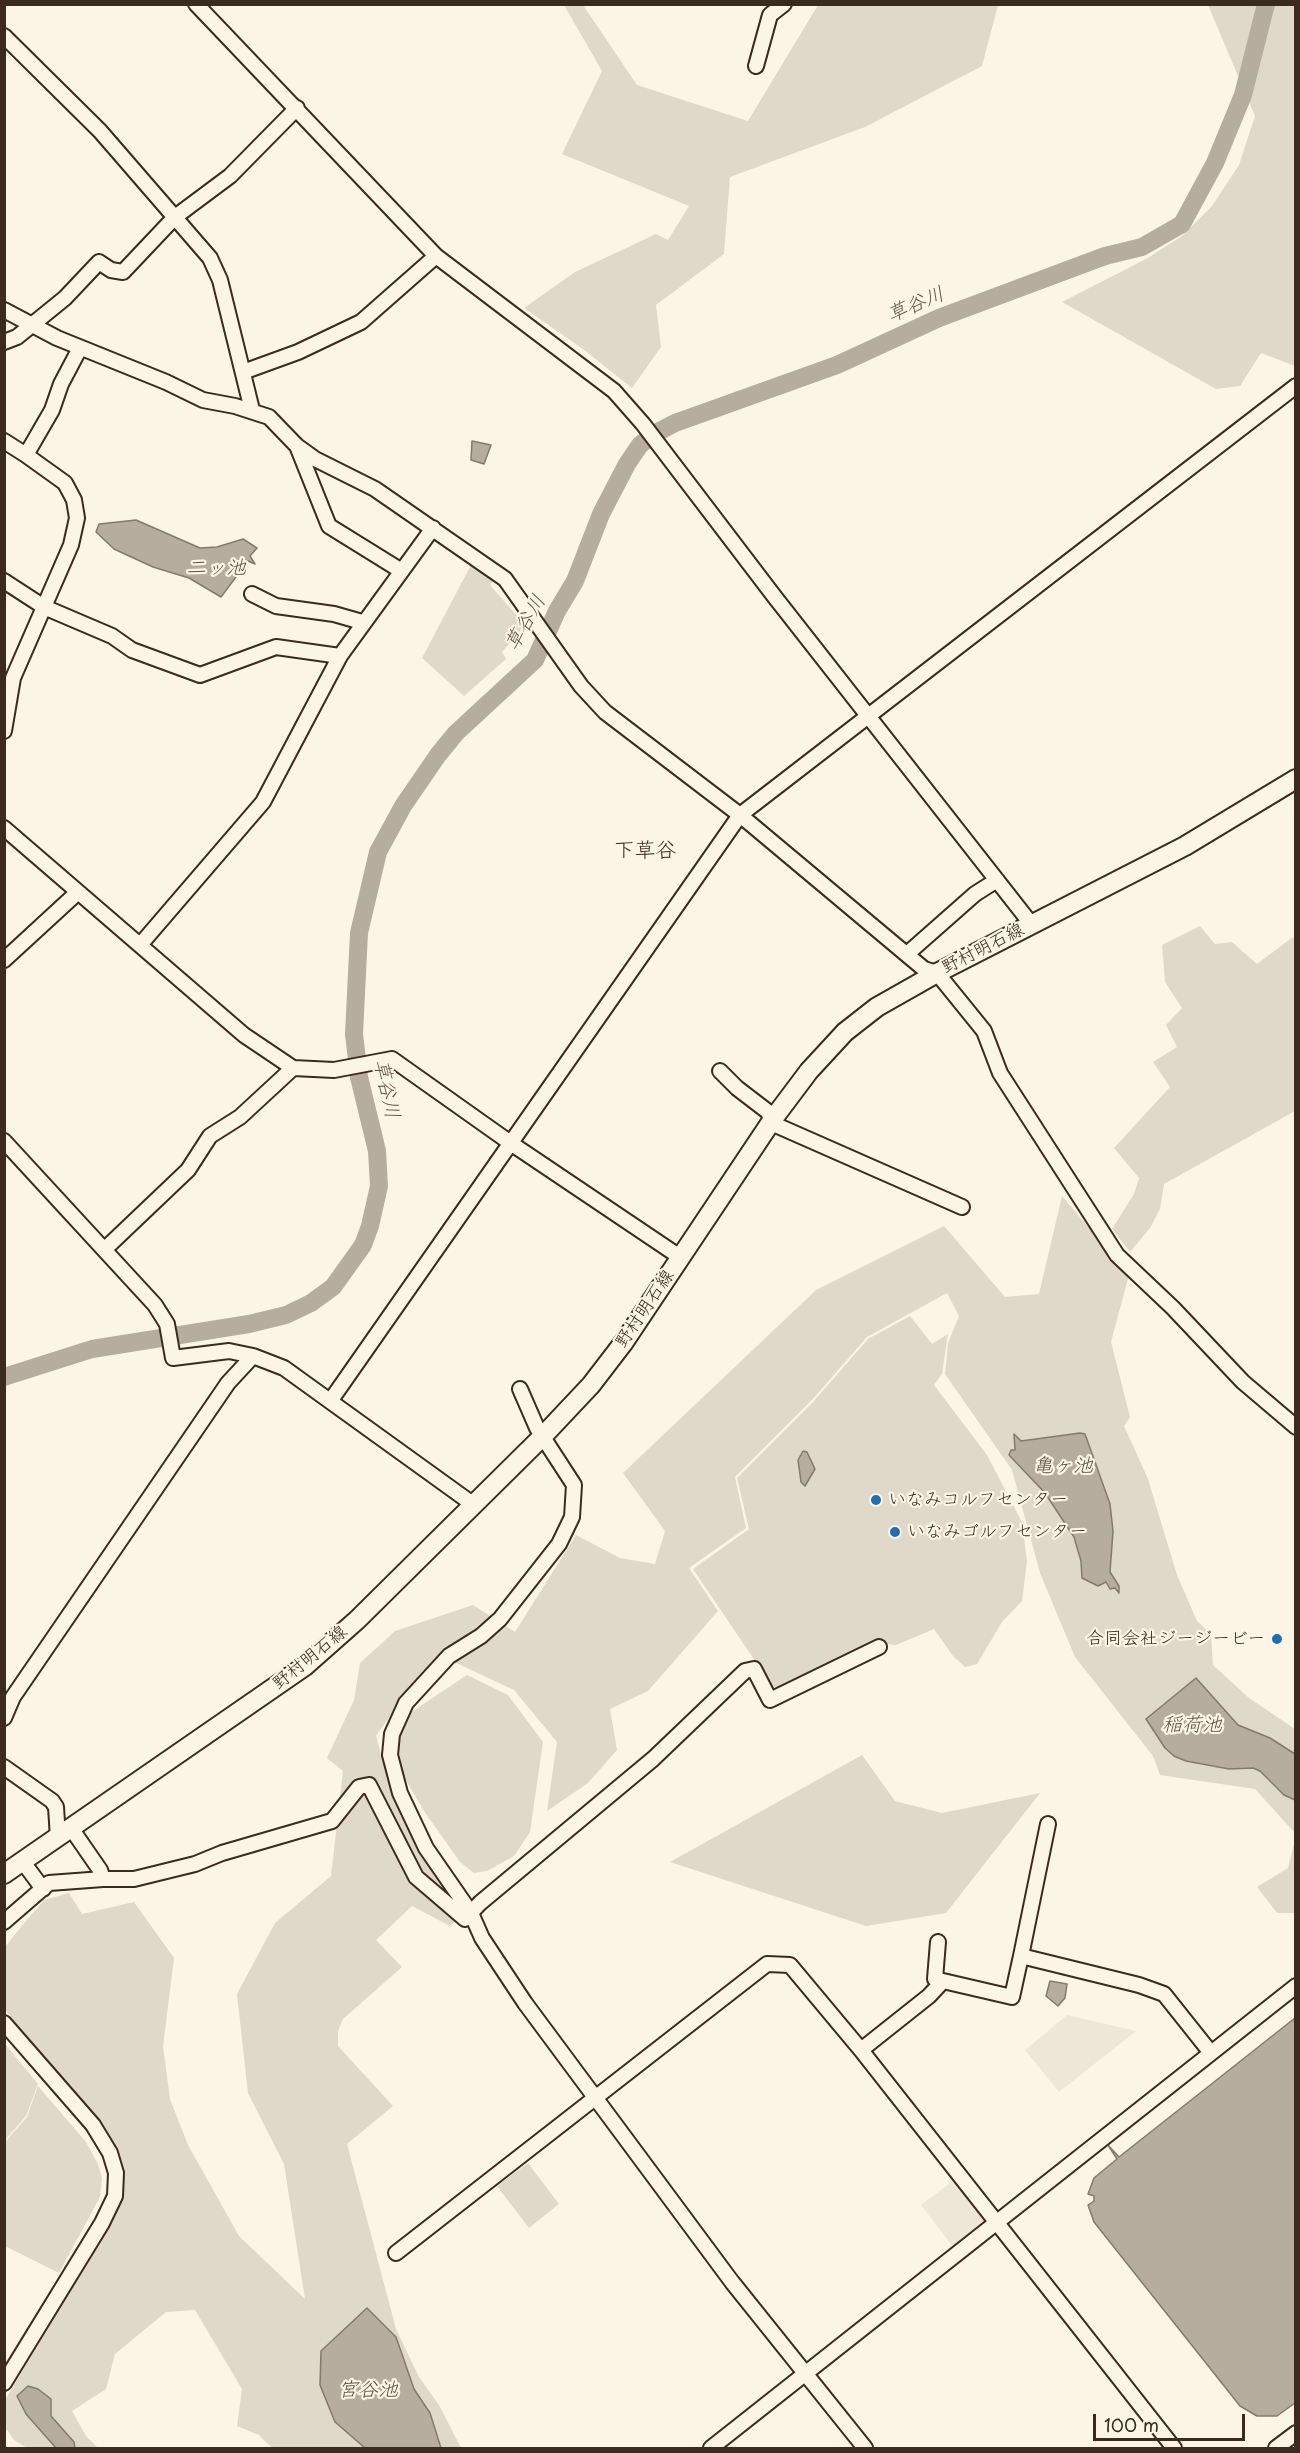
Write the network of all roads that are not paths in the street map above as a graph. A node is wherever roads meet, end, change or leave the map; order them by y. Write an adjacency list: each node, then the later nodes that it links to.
1 (196, 4): 5 (street)
2 (784, 4): 4 (street)
3 (4, 36): 6 (street)
4 (756, 66)
5 (297, 108): 6 (street); 7 (street)
6 (175, 218): 9 (street); 12 (street)
7 (436, 256): 12 (street); 26 (street)
8 (4, 310): 9 (street)
9 (31, 326): 10 (street); 11 (street)
10 (4, 342)
11 (80, 348): 14 (street); 17 (street)
12 (243, 372): 14 (street)
13 (1296, 386): 26 (street)
14 (252, 411): 16 (street)
15 (4, 441): 17 (street)
16 (297, 446): 18 (street); 19 (street)
17 (26, 455): 22 (street)
18 (433, 528): 19 (street); 29 (street)
19 (400, 570): 23 (street)
20 (4, 581): 22 (street)
21 (252, 594): 23 (street)
22 (44, 607): 24 (street); 25 (street)
23 (362, 622): 24 (street)
24 (340, 656): 34 (street)
25 (7, 702): 27 (street)
26 (868, 715): 29 (street); 31 (street)
27 (4, 731)
28 (1296, 779): 33 (main road, 野村明石線)
29 (740, 815): 35 (street); 42 (street)
30 (4, 828): 32 (street)
31 (997, 880): 33 (street); 35 (street)
32 (78, 892): 34 (street); 36 (street)
33 (1032, 925): 37 (main road, 野村明石線)
34 (140, 945): 38 (street)
35 (907, 954): 37 (street)
36 (4, 960)
37 (937, 973): 40 (main road, 野村明石線); 49 (street)
38 (292, 1068): 42 (street); 44 (street)
39 (720, 1071): 40 (street)
40 (773, 1119): 43 (street); 45 (main road, 野村明石線)
41 (4, 1141): 44 (street)
42 (512, 1144): 45 (street); 48 (street)
43 (962, 1208)
44 (105, 1249): 46 (street)
45 (680, 1257): 50 (main road, 野村明石線)
46 (254, 1356): 48 (street); 53 (street)
47 (520, 1389): 50 (street)
48 (331, 1401): 51 (street)
49 (1296, 1427)
50 (543, 1436): 51 (main road, 野村明石線); 61 (street)
51 (474, 1505): 56 (main road, 野村明石線)
52 (879, 1647): 61 (street)
53 (4, 1718)
54 (4, 1767): 56 (street)
55 (1048, 1824): 64 (street)
56 (64, 1833): 57 (main road, 野村明石線); 59 (street)
57 (22, 1862): 58 (main road, 野村明石線); 60 (street)
58 (4, 1874)
59 (103, 1879): 60 (street); 61 (street)
60 (43, 1889): 62 (street)
61 (471, 1913): 70 (street)
62 (4, 1922)
63 (938, 1942): 65 (street)
64 (1021, 1956): 65 (street); 69 (street)
65 (943, 1981): 68 (street)
66 (1296, 1986): 69 (street)
67 (4, 2023): 74 (street)
68 (861, 2050): 70 (street); 71 (street)
69 (1211, 2053): 71 (street)
70 (595, 2097): 72 (street); 73 (street)
71 (997, 2223): 73 (street); 78 (street)
72 (396, 2253)
73 (805, 2373): 76 (street); 77 (street)
74 (4, 2383)
75 (1296, 2433): 79 (street)
76 (711, 2448)
77 (865, 2448)
78 (1174, 2448)
79 (1276, 2448)

